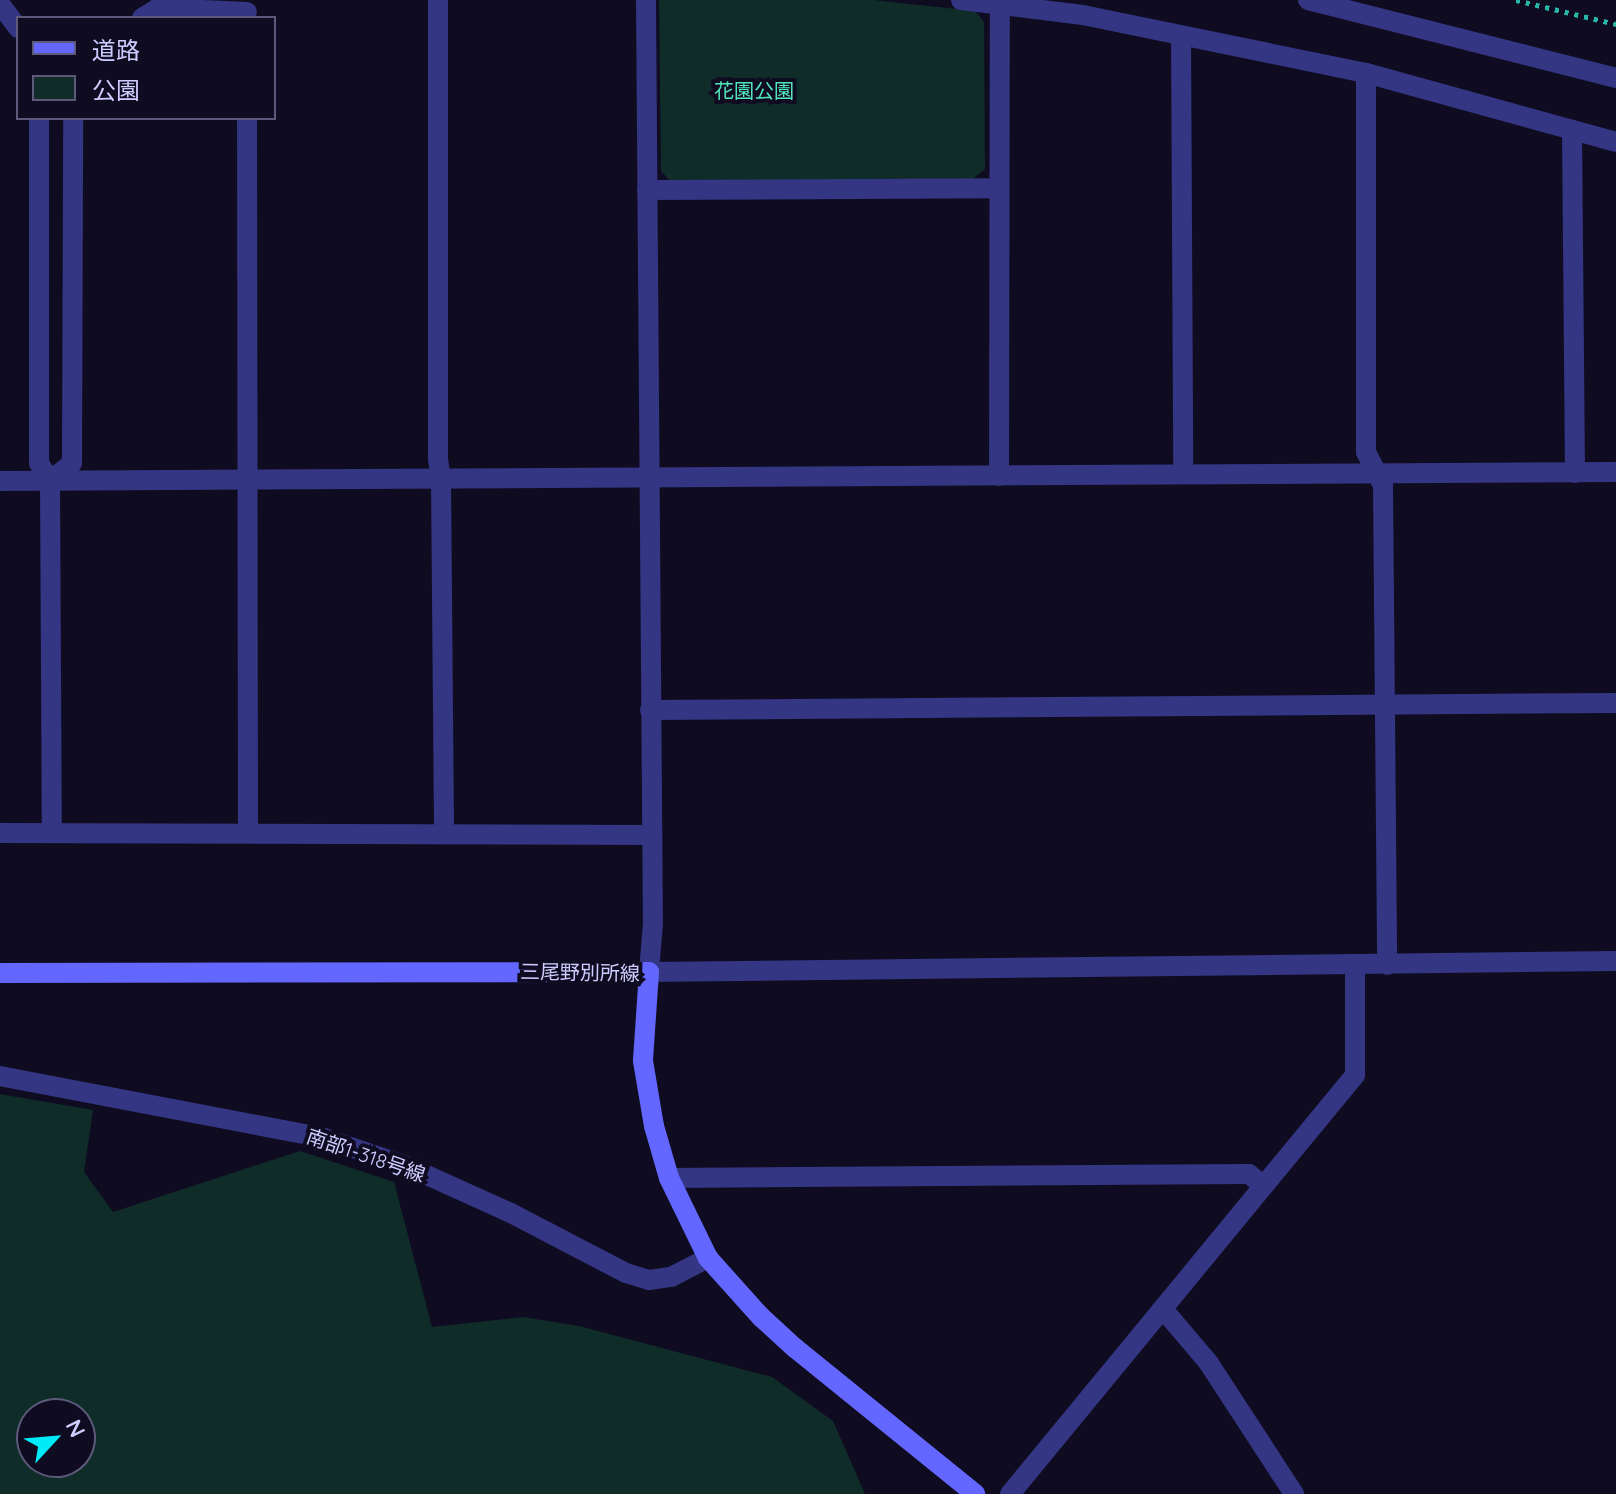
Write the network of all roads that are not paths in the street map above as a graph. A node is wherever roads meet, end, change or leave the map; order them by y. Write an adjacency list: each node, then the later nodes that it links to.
1 (438, 0): 29 (street)
2 (646, 0): 19 (street)
3 (961, 0): 6 (street)
4 (1308, 0): 12 (street)
5 (0, 4): 9 (street)
6 (1000, 4): 10 (street); 18 (street)
7 (247, 10): 8 (street)
8 (145, 16)
9 (16, 25)
10 (1181, 36): 11 (street); 21 (street)
11 (1366, 73): 16 (street); 20 (street)
12 (1616, 78)
13 (39, 120): 28 (street)
14 (73, 120): 28 (street)
15 (247, 120): 26 (street)
16 (1572, 130): 17 (street); 23 (street)
17 (1616, 142)
18 (999, 188): 19 (street); 24 (street)
19 (647, 190): 25 (street)
20 (1375, 471): 21 (street); 23 (street); 30 (street)
21 (1183, 472): 24 (street)
22 (1616, 472): 23 (street)
23 (1575, 473)
24 (999, 476): 25 (street)
25 (649, 477): 29 (street); 32 (street)
26 (247, 480): 28 (street); 29 (street); 35 (street)
27 (0, 481): 28 (street)
28 (50, 481): 34 (street)
29 (441, 481): 36 (street)
30 (1383, 703): 31 (street); 32 (street); 40 (street)
31 (1616, 703)
32 (650, 710): 37 (street)
33 (0, 833): 34 (street)
34 (52, 833): 35 (street)
35 (248, 833): 36 (street)
36 (444, 833): 37 (street)
37 (650, 835): 41 (street)
38 (1616, 961): 40 (street)
39 (1355, 964): 40 (street); 41 (street); 45 (street)
40 (1387, 965)
41 (649, 972): 42 (main road, 三尾野別所線); 44 (main road, 三尾野別所線)
42 (0, 973)
43 (0, 1076): 46 (street, 南部1-318号線)
44 (669, 1178): 45 (street); 46 (main road, 三尾野別所線)
45 (1264, 1186): 47 (street)
46 (708, 1258): 48 (main road, 三尾野別所線)
47 (1163, 1309): 49 (street); 50 (street)
48 (975, 1494)
49 (1010, 1494)
50 (1294, 1494)

